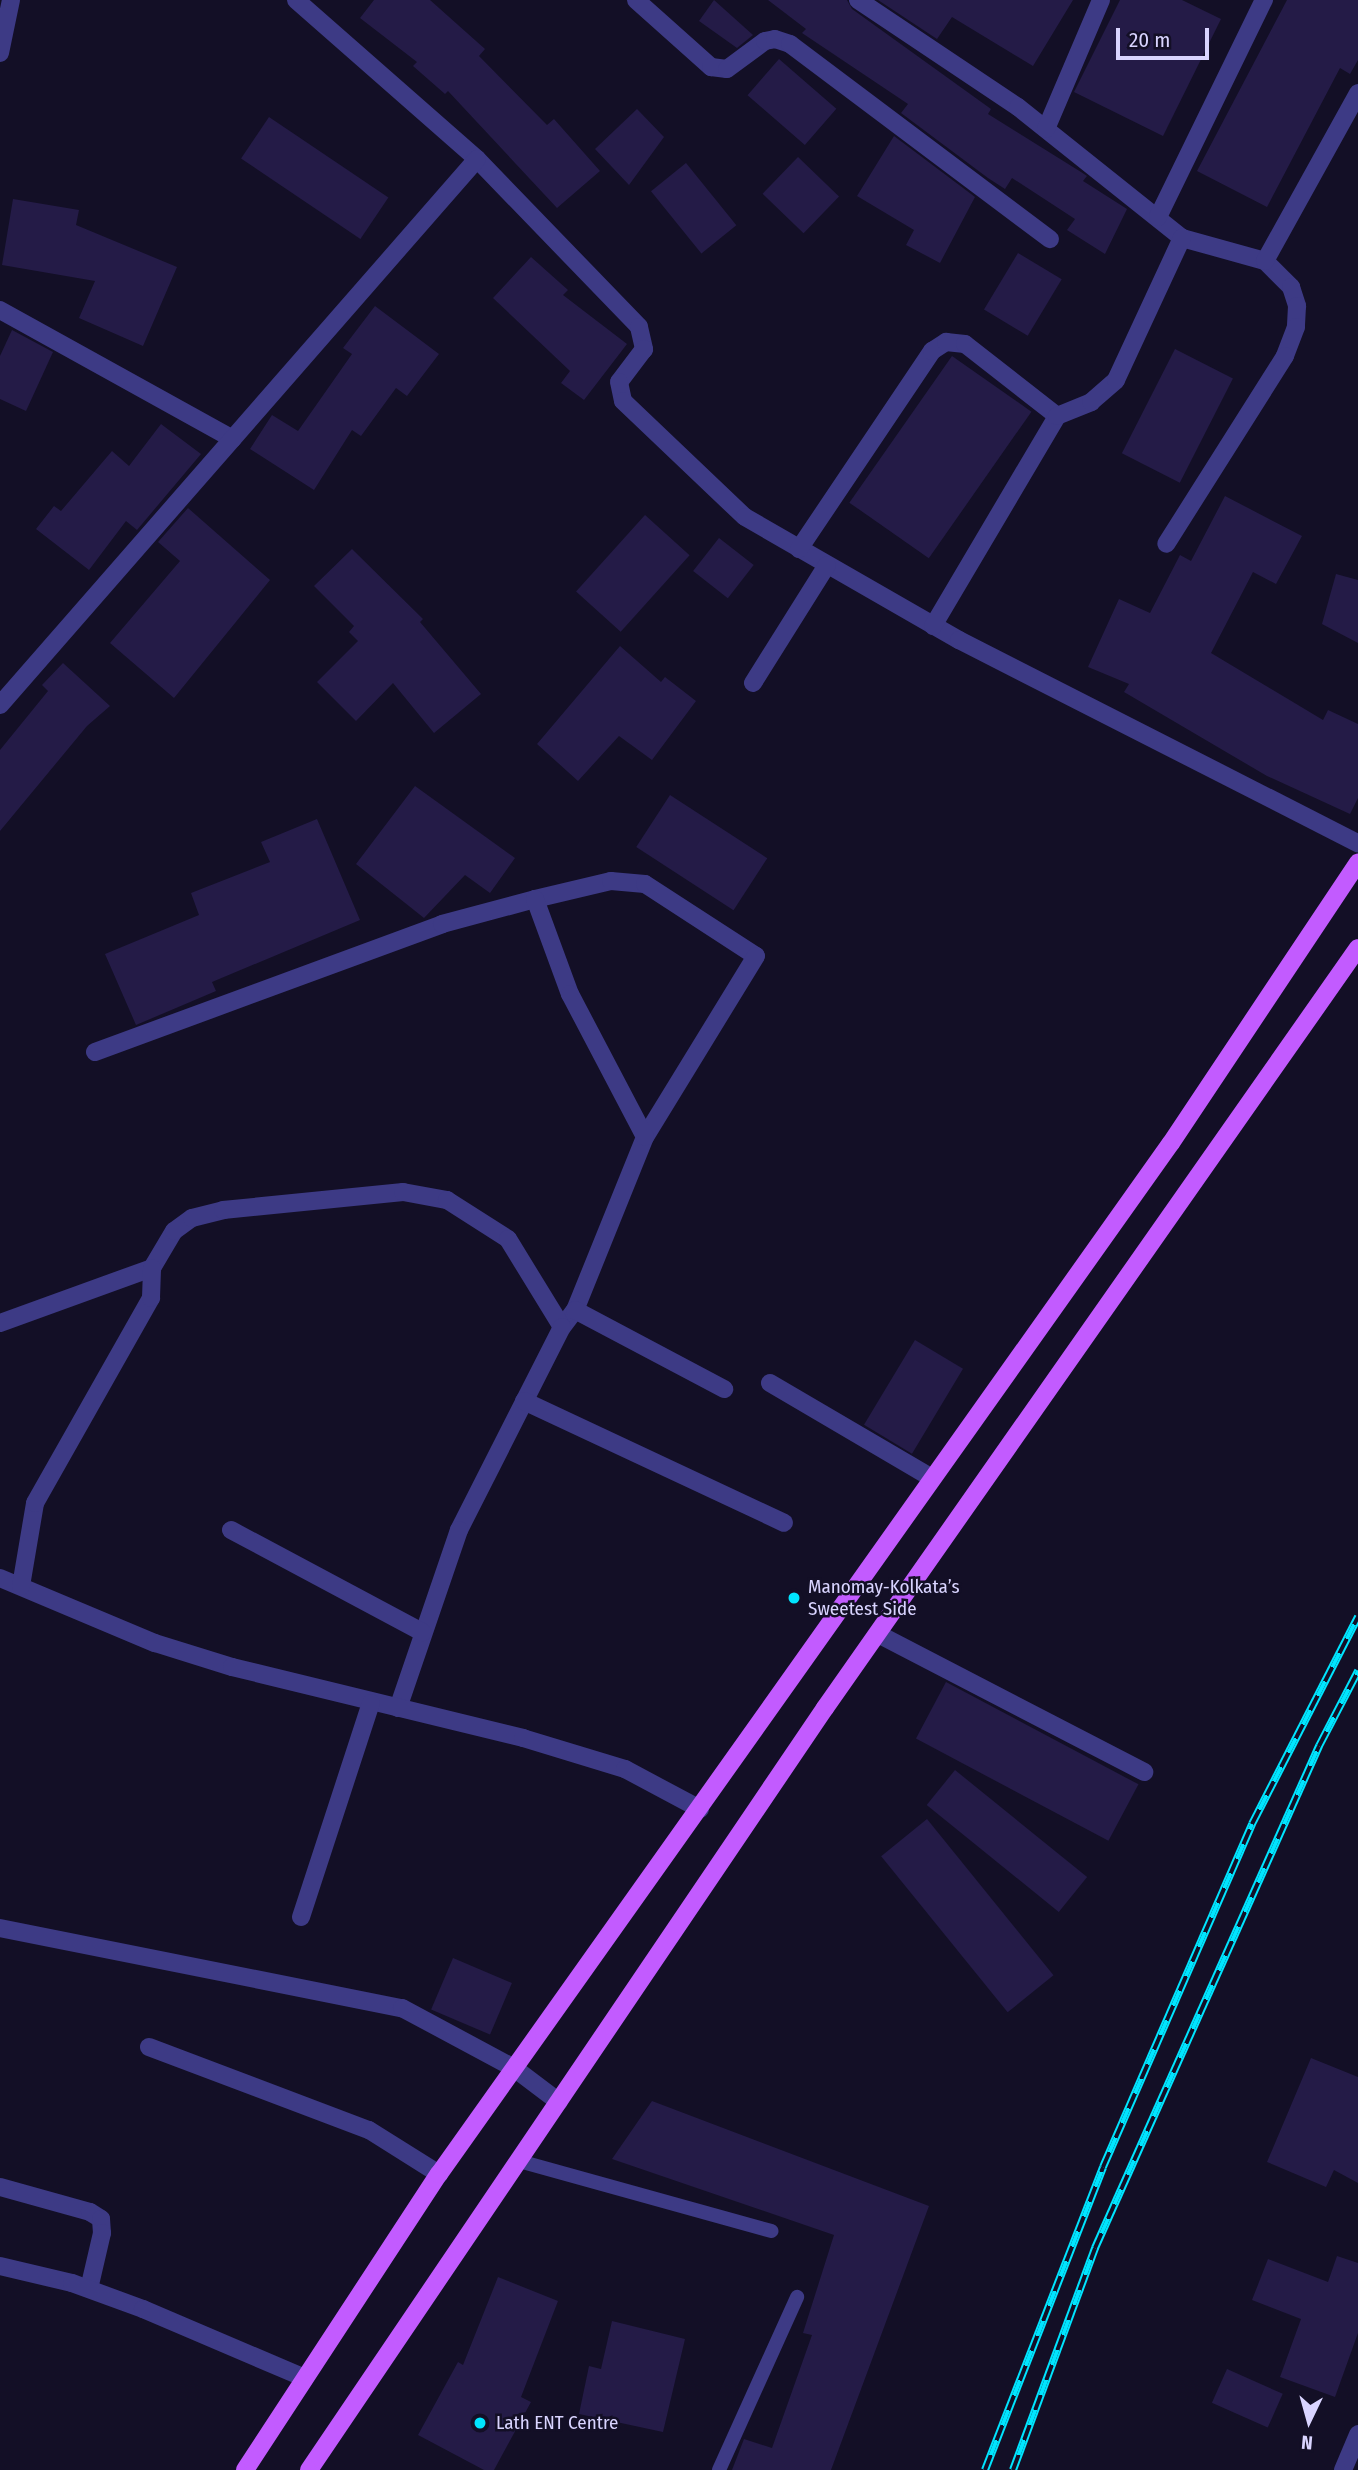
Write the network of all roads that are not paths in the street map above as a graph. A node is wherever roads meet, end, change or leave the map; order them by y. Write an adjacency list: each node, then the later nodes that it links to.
1 (11, 0): 7 (street)
2 (296, 0): 11 (street)
3 (636, 0): 14 (street)
4 (858, 0): 10 (street)
5 (1101, 0): 10 (street)
6 (1264, 0): 12 (street)
7 (2, 34): 8 (street)
8 (0, 53)
9 (1358, 93): 15 (street)
10 (1046, 129): 12 (street)
11 (477, 159): 18 (street); 20 (street)
12 (1157, 218): 13 (street)
13 (1182, 238): 15 (street); 17 (street)
14 (1050, 239)
15 (1265, 261): 19 (street)
16 (0, 310): 18 (street)
17 (1057, 416): 20 (street); 22 (street)
18 (233, 439): 24 (street)
19 (1166, 544)
20 (799, 549): 21 (street)
21 (827, 565): 22 (street); 23 (street)
22 (933, 626): 25 (street)
23 (753, 683)
24 (0, 705)
25 (1358, 843)
26 (1358, 863): 38 (main road)
27 (535, 899): 29 (street); 30 (street); 30 (street)
28 (1358, 948): 44 (main road)
29 (95, 1052)
30 (645, 1137): 32 (street)
31 (152, 1268): 33 (street); 34 (street); 42 (street)
32 (575, 1310): 34 (street); 36 (street)
33 (0, 1323)
34 (562, 1327): 37 (street)
35 (770, 1382): 38 (street)
36 (724, 1389)
37 (524, 1401): 39 (street); 43 (street)
38 (932, 1478): 48 (main road)
39 (783, 1523)
40 (231, 1530): 43 (street)
41 (0, 1578): 42 (street)
42 (21, 1586): 45 (street)
43 (422, 1632): 46 (street)
44 (878, 1634): 47 (street); 53 (main road)
45 (371, 1703): 46 (street); 49 (street)
46 (398, 1709): 48 (street)
47 (1144, 1772)
48 (700, 1809): 52 (main road)
49 (301, 1917)
50 (0, 1928): 52 (street)
51 (149, 2047): 55 (street)
52 (514, 2068): 53 (street); 55 (main road)
53 (559, 2102): 54 (main road)
54 (519, 2161): 57 (lane); 64 (main road)
55 (439, 2174): 61 (main road)
56 (0, 2187): 59 (street)
57 (771, 2231)
58 (0, 2266): 59 (street)
59 (89, 2289): 61 (street)
60 (797, 2297): 65 (lane)
61 (305, 2378): 63 (main road)
62 (1358, 2434): 66 (street)
63 (245, 2470)
64 (309, 2470)
65 (719, 2470)
66 (1343, 2470)

